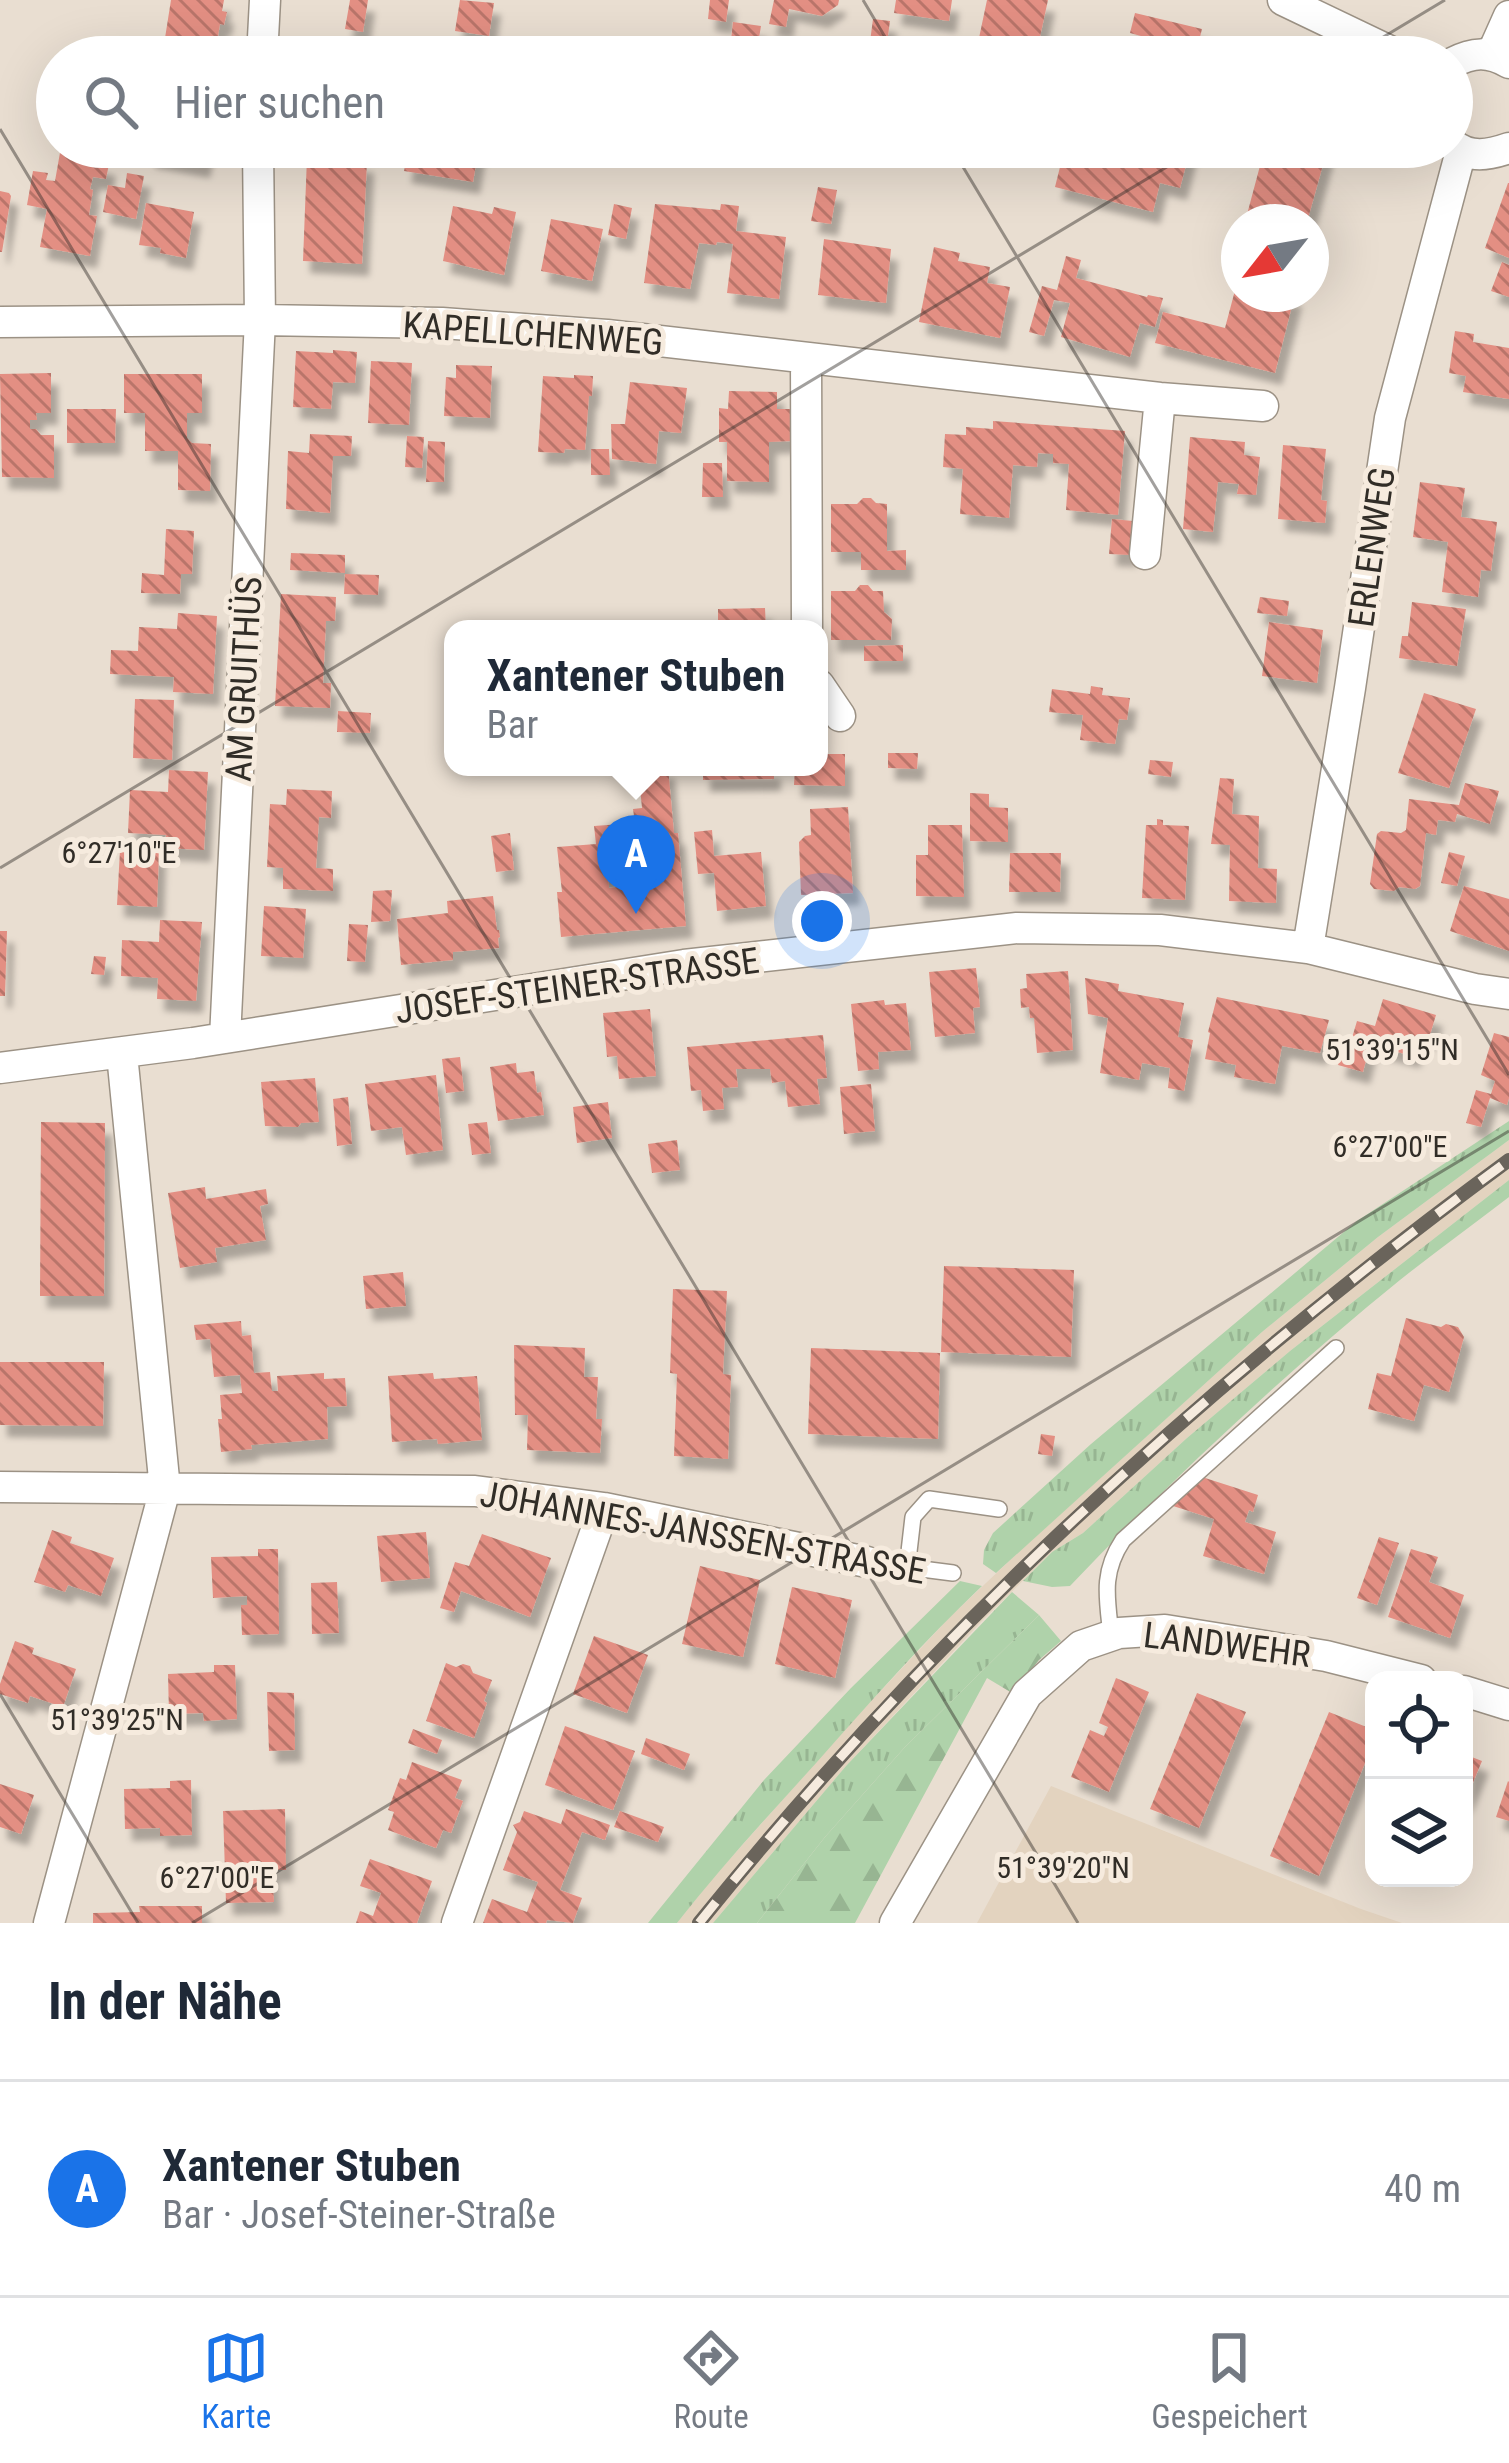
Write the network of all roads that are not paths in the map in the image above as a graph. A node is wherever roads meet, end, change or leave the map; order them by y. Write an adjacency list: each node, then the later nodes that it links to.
1 (265, 0): 4 (street)
2 (1283, 0): 5 (street)
3 (1509, 16): 6 (street)
4 (263, 36)
5 (1358, 36)
6 (1501, 58)
7 (1509, 148): 8 (street)
8 (1473, 152)
9 (258, 168): 11 (street)
10 (1451, 168): 20 (street, ERLENWEG)
11 (260, 320): 12 (street, KAPELLCHENWEG); 13 (street, KAPELLCHENWEG); 22 (street, AM GRUITHÜS)
12 (0, 322)
13 (806, 358): 14 (street, KAPELLCHENWEG); 17 (street)
14 (1160, 398): 15 (street, KAPELLCHENWEG); 16 (street)
15 (1263, 406)
16 (1145, 554)
17 (807, 620)
18 (828, 698): 19 (street)
19 (840, 716)
20 (1308, 947): 21 (street, JOSEF-STEINER-STRASSE); 22 (street, JOSEF-STEINER-STRASSE)
21 (1509, 994)
22 (225, 1039): 23 (street, JOSEF-STEINER-STRASSE)
23 (122, 1054): 24 (street, JOSEF-STEINER-STRASSE); 27 (street)
24 (0, 1068)
25 (1336, 1348): 33 (lane)
26 (0, 1487): 27 (street, JOHANNES-JANSSEN-STRASSE)
27 (165, 1490): 28 (street, JOHANNES-JANSSEN-STRASSE); 37 (street)
28 (604, 1508): 30 (street, JOHANNES-JANSSEN-STRASSE); 38 (street)
29 (999, 1509): 31 (lane)
30 (867, 1562): 31 (lane, JOHANNES-JANSSEN-STRASSE)
31 (907, 1569): 32 (lane, JOHANNES-JANSSEN-STRASSE)
32 (953, 1573)
33 (1111, 1635): 34 (street, LANDWEHR); 39 (street, LANDWEHR)
34 (1385, 1671)
35 (1473, 1694): 36 (street)
36 (1509, 1705)
37 (49, 1923)
38 (457, 1923)
39 (895, 1923)

